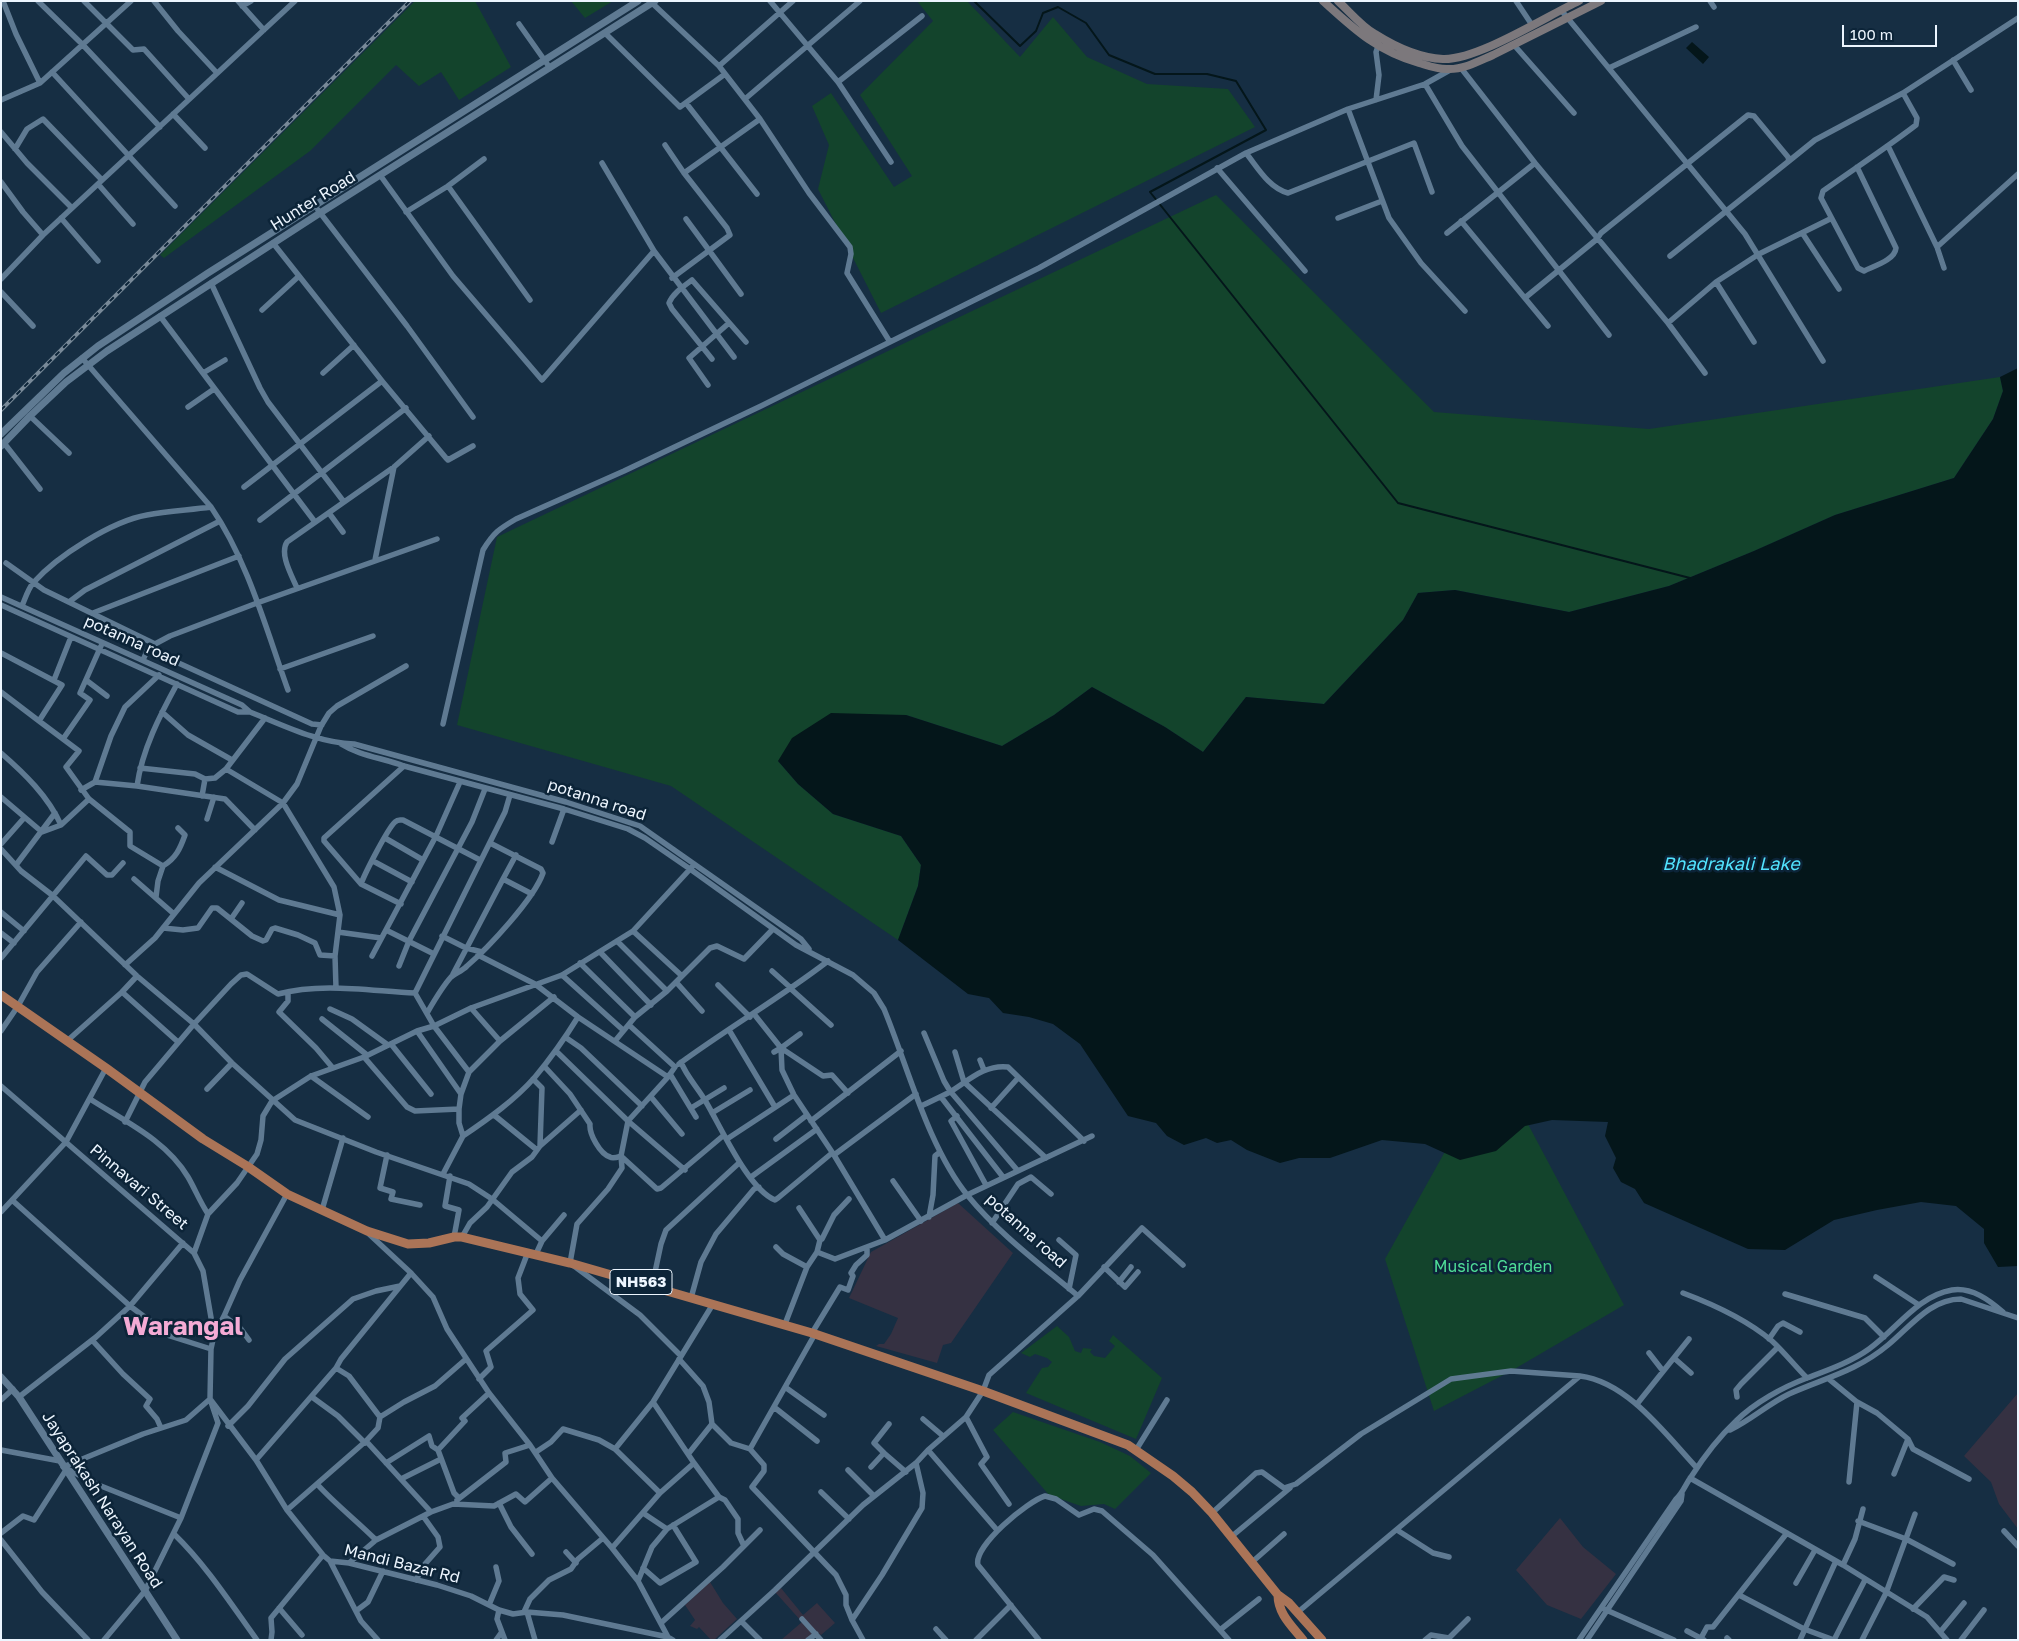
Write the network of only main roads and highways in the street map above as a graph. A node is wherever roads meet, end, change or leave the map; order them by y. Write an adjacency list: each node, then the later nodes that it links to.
1 (1323, 1): 4 (main road)
2 (1338, 1): 3 (main road)
3 (1579, 1)
4 (1601, 1)
5 (1, 995): 6 (highway, NH563)
6 (1278, 1595): 7 (highway, NH563); 8 (highway, NH563)
7 (1303, 1640)
8 (1322, 1640)

